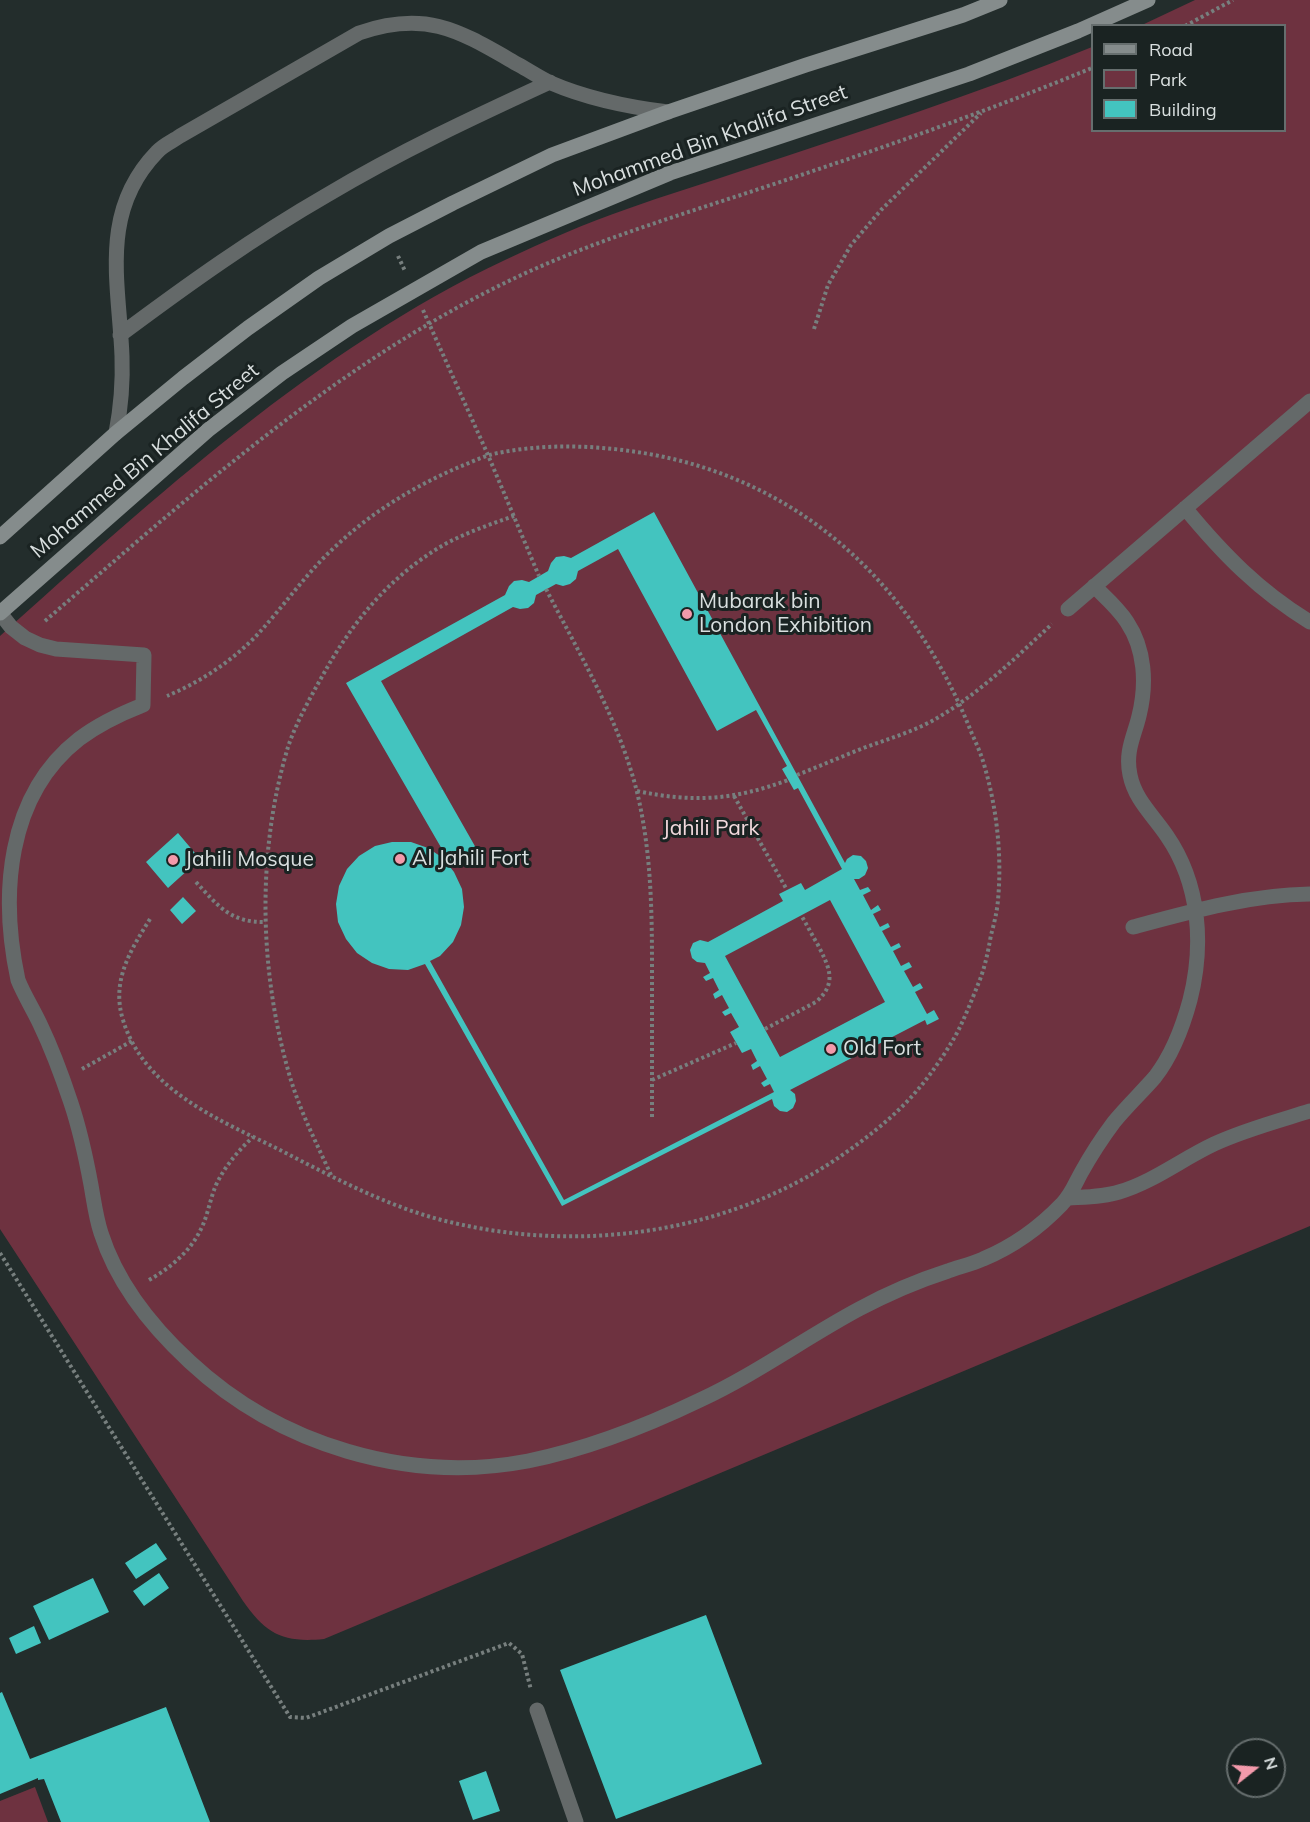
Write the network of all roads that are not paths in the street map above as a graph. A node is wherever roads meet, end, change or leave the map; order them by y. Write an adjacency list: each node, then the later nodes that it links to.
1 (1000, 0): 6 (main road, Mohammed Bin Khalifa Street)
2 (1148, 0): 3 (main road, Mohammed Bin Khalifa Street)
3 (1095, 24)
4 (1091, 26): 14 (main road, Mohammed Bin Khalifa Street)
5 (550, 82): 6 (street); 7 (street); 7 (street)
6 (668, 112): 9 (main road, Mohammed Bin Khalifa Street)
7 (120, 336): 9 (street)
8 (1310, 401): 10 (street)
9 (116, 433): 11 (main road, Mohammed Bin Khalifa Street)
10 (1185, 508): 12 (street); 15 (street)
11 (0, 537)
12 (1094, 586): 13 (street); 17 (street)
13 (1068, 609)
14 (0, 613): 20 (street)
15 (1310, 622)
16 (1310, 894): 17 (street)
17 (1197, 909): 18 (street); 20 (street)
18 (1133, 927)
19 (1310, 1112): 20 (street)
20 (1069, 1198)
21 (537, 1710): 22 (street)
22 (576, 1822)

